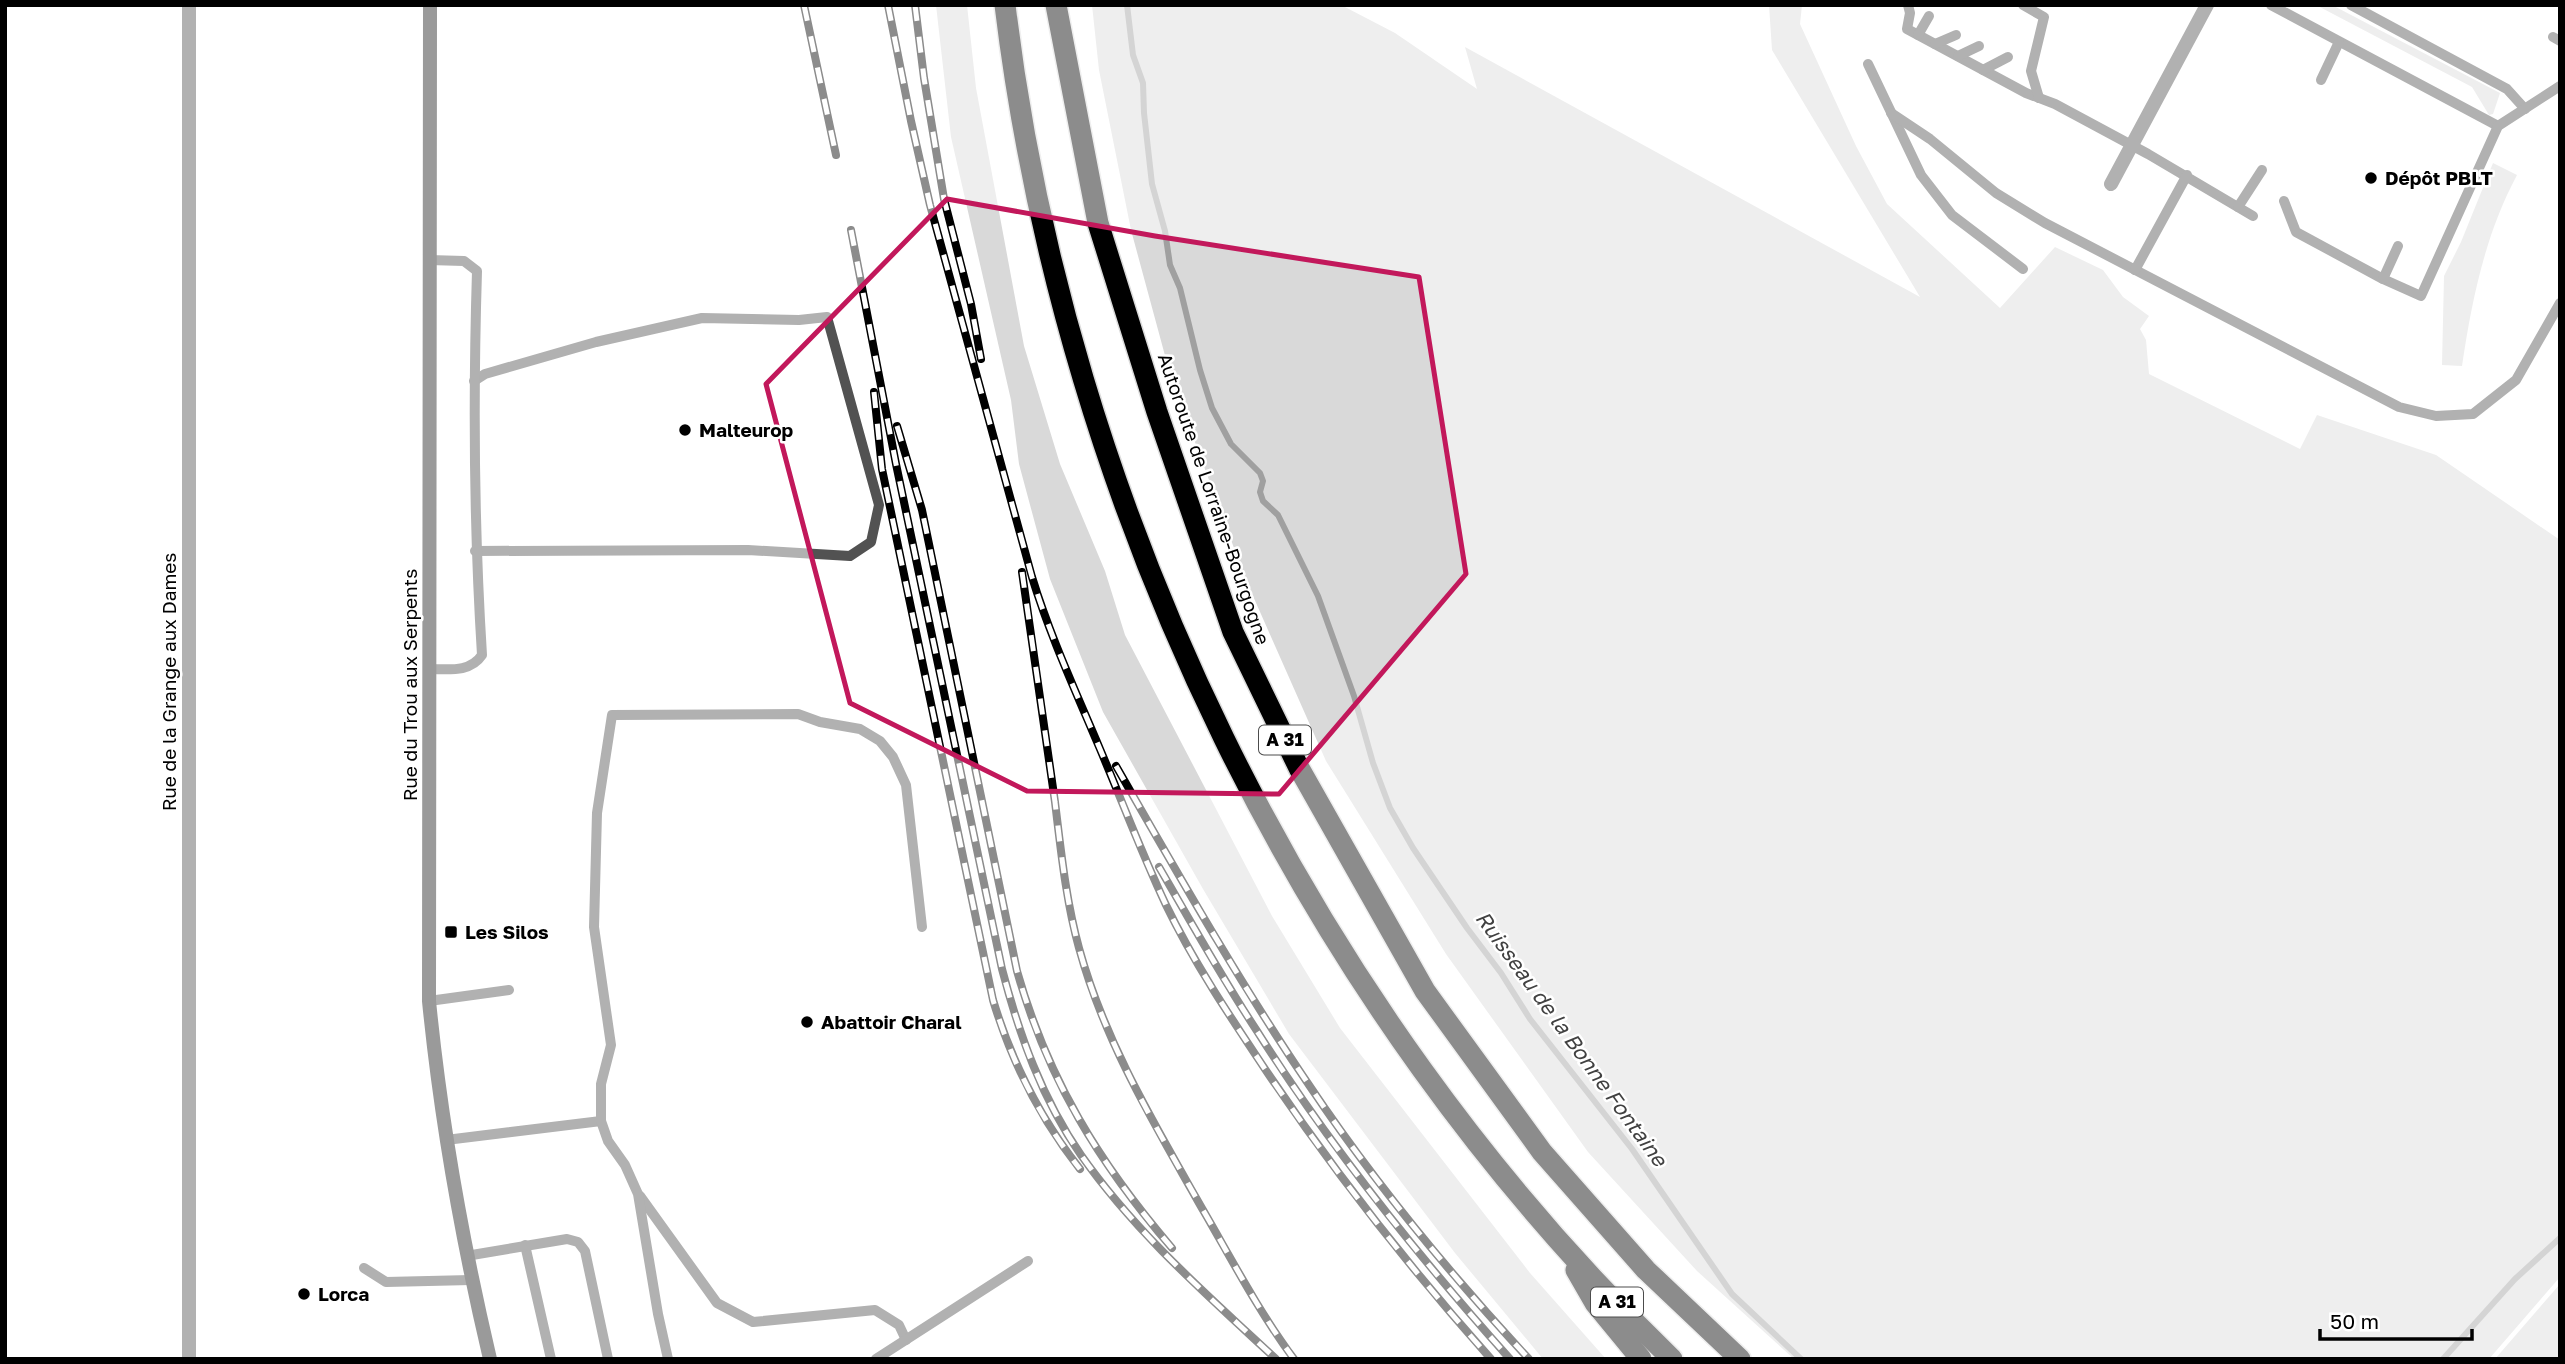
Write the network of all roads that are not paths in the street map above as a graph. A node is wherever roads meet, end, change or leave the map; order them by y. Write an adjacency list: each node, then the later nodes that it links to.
1 (189, 5): 55 (street, Rue de la Grange aux Dames)
2 (430, 5): 34 (street, Rue du Trou aux Serpents)
3 (1005, 5): 48 (highway, A 31)
4 (1056, 5): 63 (highway, Autoroute de Lorraine-Bourgogne / A 31)
5 (1908, 5): 11 (lane)
6 (2023, 5): 22 (lane)
7 (2207, 5): 26 (street)
8 (2271, 5): 13 (lane)
9 (2356, 8): 23 (lane)
10 (1929, 16): 11 (lane)
11 (1919, 35): 14 (lane)
12 (1956, 35): 14 (lane)
13 (2339, 42): 20 (lane); 25 (lane)
14 (1935, 44): 16 (lane)
15 (1979, 46): 16 (lane)
16 (1958, 56): 19 (lane)
17 (2008, 57): 19 (lane)
18 (1868, 64): 24 (lane)
19 (1983, 69): 22 (lane)
20 (2321, 80)
21 (2560, 86): 23 (lane)
22 (2039, 98): 26 (lane)
23 (2525, 109): 25 (lane)
24 (1891, 113): 35 (lane); 36 (lane)
25 (2498, 126): 37 (lane)
26 (2132, 145): 28 (lane); 29 (street)
27 (2262, 170): 31 (lane)
28 (2187, 175): 31 (lane); 36 (lane)
29 (2111, 184)
30 (2284, 201): 37 (lane)
31 (2238, 207): 32 (lane)
32 (2253, 216)
33 (2398, 246): 37 (lane)
34 (429, 260): 39 (lane); 41 (street, Rue du Trou aux Serpents)
35 (2023, 269)
36 (2135, 270): 38 (lane)
37 (2383, 279)
38 (2560, 303)
39 (474, 380): 40 (lane); 40 (lane)
40 (475, 551): 41 (lane)
41 (429, 669): 44 (street, Rue du Trou aux Serpents)
42 (922, 927): 45 (lane)
43 (509, 990): 44 (lane)
44 (429, 1001): 46 (street, Rue du Trou aux Serpents)
45 (601, 1121): 46 (lane); 47 (lane)
46 (446, 1140): 50 (street, Rue du Trou aux Serpents)
47 (638, 1194): 54 (lane); 59 (lane)
48 (1562, 1244): 61 (highway); 62 (highway, A 31)
49 (526, 1245): 50 (lane); 57 (lane); 58 (lane)
50 (466, 1256): 53 (street, Rue du Trou aux Serpents)
51 (1028, 1261): 54 (lane)
52 (364, 1268): 53 (lane)
53 (471, 1280): 56 (street, Rue du Trou aux Serpents)
54 (906, 1340): 60 (lane)
55 (189, 1359)
56 (490, 1359)
57 (551, 1359)
58 (608, 1359)
59 (668, 1359)
60 (876, 1359)
61 (1641, 1359)
62 (1672, 1359)
63 (1740, 1359)

